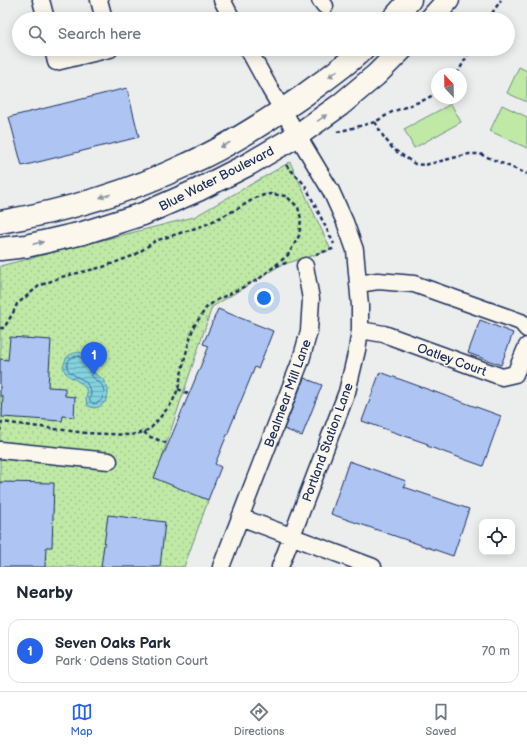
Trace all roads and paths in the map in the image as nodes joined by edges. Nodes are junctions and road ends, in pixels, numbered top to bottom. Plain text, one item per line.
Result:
1 (41, 0) edge
2 (99, 0) edge
3 (222, 0) edge
4 (410, 0) edge
5 (448, 0) edge
6 (501, 0) edge
7 (44, 12) edge
8 (102, 12) edge
9 (228, 12) edge
10 (399, 12) edge
11 (437, 12) edge
12 (493, 12) edge
13 (55, 56) edge
14 (81, 56) edge
15 (252, 56) edge
16 (354, 56) edge
17 (395, 56) edge
18 (467, 56) edge
19 (460, 68) edge
20 (431, 96) edge
21 (283, 110) junction
22 (375, 122) junction
23 (334, 133) dead end
24 (298, 135) junction
25 (283, 163) dead end
26 (527, 174) edge
27 (0, 222) edge
28 (0, 250) edge
29 (305, 260) junction
30 (274, 267) junction
31 (358, 284) junction
32 (0, 328) edge
33 (527, 329) edge
34 (360, 330) junction
35 (527, 346) edge
36 (178, 389) junction
37 (189, 394) dead end
38 (1, 422) edge
39 (0, 431) edge
40 (144, 432) junction
41 (166, 443) dead end
42 (0, 450) edge
43 (109, 461) dead end
44 (240, 517) junction
45 (292, 536) junction
46 (221, 567) edge
47 (280, 567) edge
48 (373, 567) edge

1 - 7 street
2 - 8 street
3 - 9 street
4 - 10 street
5 - 11 street
6 - 12 path
13 - 14 street
15 - 21 street, Portland Station Lane
16 -> 21 street, Blue Water Boulevard
24 -> 17 street, Blue Water Boulevard
18 - 19 path
20 - 22 path
21 - 24 street, Portland Station Lane
21 -> 27 street, Blue Water Boulevard
22 - 23 path
22 - 26 path
28 -> 24 street, Blue Water Boulevard
24 - 31 street, Portland Station Lane
25 - 29 path
29 - 30 path
29 - 44 street, Bealmear Mill Lane
30 - 32 path
30 - 36 path
31 - 33 street
31 - 34 street, Portland Station Lane
34 - 35 street, Oatley Court
34 - 45 street, Portland Station Lane
36 - 37 path
36 - 40 path
38 - 39 path
38 - 40 path
40 - 41 path
42 - 43 street
44 - 45 street
44 - 46 street, Bealmear Mill Lane
45 - 47 street, Portland Station Lane
45 - 48 street

